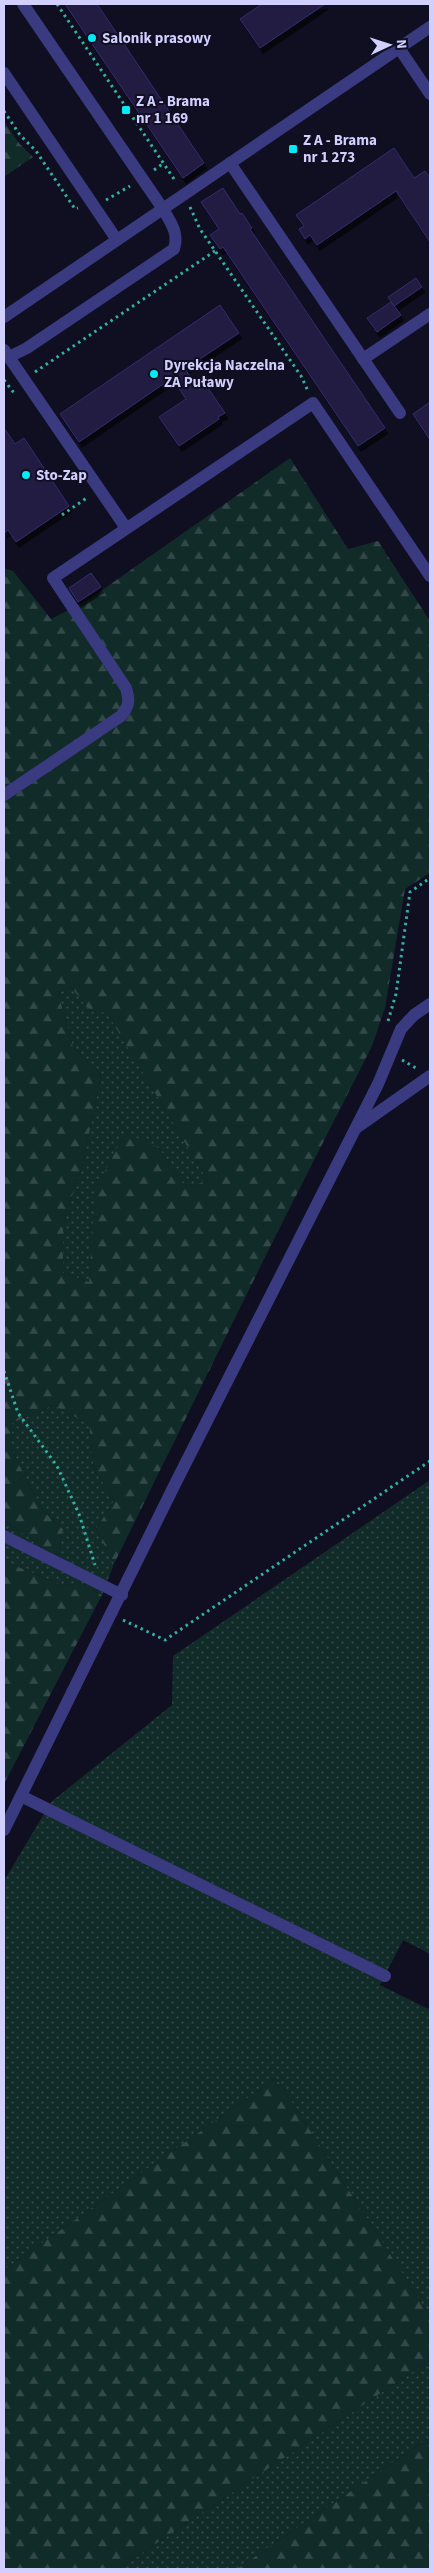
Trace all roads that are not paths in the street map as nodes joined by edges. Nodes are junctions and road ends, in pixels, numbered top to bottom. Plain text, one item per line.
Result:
1 (23, 4) edge
2 (430, 27) edge
3 (399, 48) junction
4 (4, 73) edge
5 (430, 94) edge
6 (230, 163) junction
7 (163, 209) junction
8 (118, 240) junction
9 (430, 314) edge
10 (4, 317) edge
11 (6, 354) edge
12 (364, 359) junction
13 (400, 413) dead end
14 (126, 528) junction
15 (430, 576) edge
16 (4, 795) edge
17 (430, 1004) edge
18 (427, 1078) edge
19 (354, 1129) junction
20 (4, 1536) edge
21 (124, 1590) junction
22 (21, 1796) junction
23 (4, 1830) edge
24 (385, 1976) dead end

1 - 7 street
2 - 3 street
3 - 5 street
3 - 6 street
4 - 8 street
6 - 7 street
6 - 12 street
7 - 8 street
7 - 11 street
8 - 10 street
9 - 12 street
11 - 14 street
12 - 13 street
14 - 15 street
14 - 16 street
17 - 19 street
18 - 19 street
19 - 21 street
20 - 21 street
21 - 22 street
22 - 23 street
22 - 24 street

